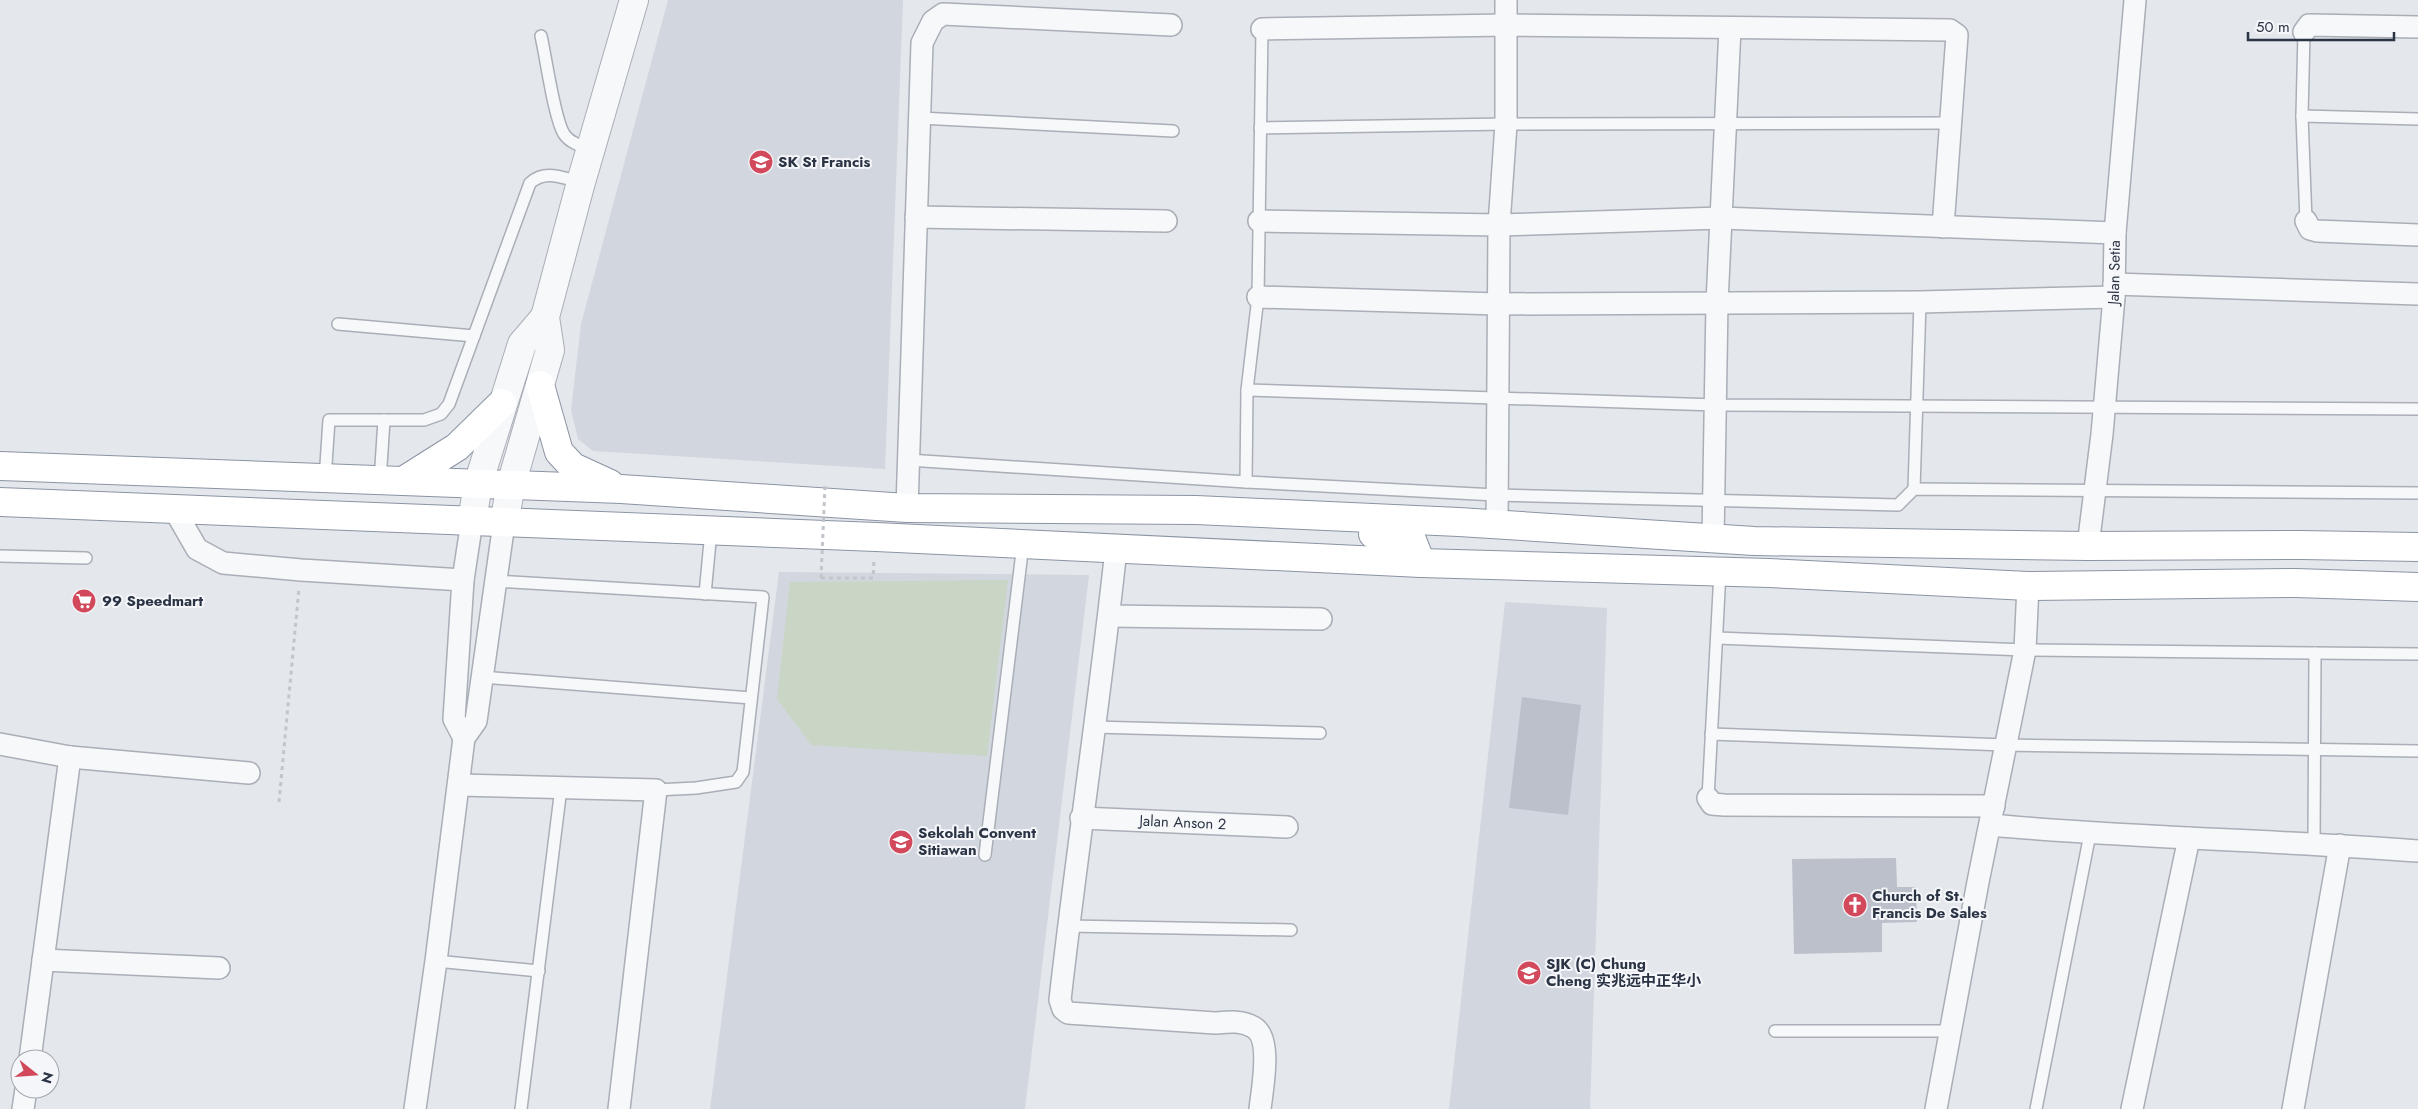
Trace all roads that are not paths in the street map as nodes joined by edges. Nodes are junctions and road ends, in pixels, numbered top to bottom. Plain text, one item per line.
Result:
1 (634, 0) edge
2 (1506, 0) edge
3 (2135, 0) edge
4 (1171, 25) dead end
5 (1506, 25) junction
6 (2418, 27) edge
7 (1730, 28) junction
8 (1262, 29) joint
9 (2304, 32) joint
10 (541, 36) dead end
11 (2302, 116) junction
12 (920, 118) junction
13 (2418, 119) edge
14 (1727, 122) junction
15 (1506, 124) junction
16 (1951, 124) junction
17 (1260, 128) junction
18 (1173, 132) dead end
19 (590, 149) junction
20 (581, 182) junction
21 (916, 217) junction
22 (1721, 218) junction
23 (1166, 221) dead end
24 (1259, 221) junction
25 (2306, 221) joint
26 (1499, 225) junction
27 (1943, 227) junction
28 (2115, 233) junction
29 (2418, 235) edge
30 (2114, 290) junction
31 (2418, 294) edge
32 (1258, 297) junction
33 (1920, 302) junction
34 (1717, 303) junction
35 (1498, 304) junction
36 (545, 317) junction
37 (338, 324) dead end
38 (474, 336) junction
39 (540, 385) junction
40 (1247, 390) junction
41 (1497, 397) junction
42 (502, 403) junction
43 (1716, 405) junction
44 (1915, 406) junction
45 (2104, 407) junction
46 (2418, 409) edge
47 (384, 420) junction
48 (908, 460) junction
49 (0, 466) edge
50 (325, 479) junction
51 (391, 481) junction
52 (1246, 482) junction
53 (478, 484) junction
54 (511, 485) junction
55 (621, 489) junction
56 (1914, 489) junction
57 (2095, 490) junction
58 (2418, 493) edge
59 (1496, 495) junction
60 (1713, 500) junction
61 (0, 502) edge
62 (906, 508) junction
63 (174, 509) junction
64 (945, 509) junction
65 (1196, 510) junction
66 (472, 522) junction
67 (504, 523) junction
68 (1497, 525) junction
69 (710, 531) junction
70 (1713, 540) junction
71 (1754, 541) junction
72 (1023, 544) junction
73 (2088, 546) junction
74 (2418, 547) edge
75 (1116, 549) junction
76 (0, 556) edge
77 (86, 558) dead end
78 (1421, 563) junction
79 (1720, 572) junction
80 (463, 580) junction
81 (495, 581) junction
82 (2296, 583) junction
83 (2028, 586) junction
84 (2418, 587) edge
85 (705, 594) junction
86 (1109, 616) junction
87 (1321, 619) dead end
88 (1717, 638) junction
89 (2025, 650) junction
90 (2315, 653) junction
91 (2418, 654) edge
92 (482, 677) junction
93 (751, 698) junction
94 (1093, 727) junction
95 (1320, 734) dead end
96 (1711, 734) junction
97 (464, 738) junction
98 (0, 744) edge
99 (2005, 745) junction
100 (2313, 751) junction
101 (2418, 751) edge
102 (70, 758) junction
103 (249, 773) dead end
104 (459, 785) junction
105 (561, 788) junction
106 (656, 790) junction
107 (1708, 798) joint
108 (1992, 816) junction
109 (1081, 818) junction
110 (1286, 827) dead end
111 (2090, 834) junction
112 (2189, 838) junction
113 (2314, 844) junction
114 (2340, 845) junction
115 (2418, 851) edge
116 (985, 855) dead end
117 (1068, 926) junction
118 (1291, 930) dead end
119 (43, 960) junction
120 (436, 961) junction
121 (219, 968) dead end
122 (539, 971) junction
123 (1775, 1031) dead end
124 (1950, 1031) junction
125 (31, 1049) edge
126 (415, 1109) edge
127 (521, 1109) edge
128 (619, 1109) edge
129 (1260, 1109) edge
130 (1936, 1109) edge
131 (2036, 1109) edge
132 (2132, 1109) edge
133 (2293, 1109) edge

1 - 19 street
2 - 5 street
3 - 28 street, Jalan Setia
4 - 12 street
5 - 7 street
5 - 8 street
5 - 15 street
6 - 9 street
7 - 14 street
7 - 16 street
8 - 17 lane
9 - 11 lane
10 - 19 lane
11 - 13 lane
11 - 25 lane
12 - 18 lane
12 - 21 street
14 - 15 lane
14 - 16 lane
14 - 22 street
15 - 17 lane
15 - 26 street
16 - 27 street
17 - 24 lane
19 - 20 street
20 - 36 street
20 - 38 lane
21 - 23 street
21 - 48 street
22 - 26 street
22 - 27 street
22 - 34 street
24 - 26 street
24 - 32 lane
25 - 29 street
26 - 35 street
27 - 28 street
28 - 30 street, Jalan Setia
30 - 31 street
30 - 33 street
30 - 45 street, Jalan Setia
32 - 35 street
32 - 40 lane
33 - 34 street
33 - 44 lane
34 - 35 street
34 - 43 street
35 - 41 street
36 - 39 street
36 - 42 street
37 - 38 lane
38 - 47 lane
39 - 54 street
39 - 55 highway
40 - 41 lane
40 - 52 lane
41 - 43 lane
41 - 59 street
42 - 51 highway
42 - 53 street
43 - 44 lane
43 - 60 street
44 - 45 lane
44 - 56 lane
45 - 46 lane
45 - 57 street, Jalan Setia
47 - 50 lane
47 - 51 lane
48 - 52 lane
48 - 62 street
49 - 50 highway
50 - 51 highway
51 - 53 highway
52 - 59 lane
53 - 54 highway
53 - 66 street
54 - 55 highway
54 - 67 street
55 - 62 highway
56 - 57 lane
56 - 60 lane
57 - 58 lane
57 - 73 street, Jalan Setia
59 - 60 lane
59 - 68 street
60 - 70 street
61 - 63 highway
62 - 64 highway
63 - 66 highway
63 - 80 street
64 - 65 highway
64 - 75 highway
65 - 68 highway
65 - 78 highway
66 - 67 highway
66 - 80 street
67 - 69 highway
67 - 81 street
68 - 70 highway
68 - 79 highway
69 - 72 highway
69 - 85 lane
70 - 71 highway
71 - 73 highway
71 - 83 highway
72 - 75 highway
72 - 116 lane
73 - 74 highway
73 - 82 highway
75 - 78 highway
75 - 86 street
76 - 77 lane
78 - 79 highway
79 - 83 highway
79 - 88 lane
80 - 97 street
81 - 85 lane
81 - 92 street
82 - 83 highway
82 - 84 highway
83 - 89 street
85 - 93 lane
86 - 87 street
86 - 94 street
88 - 89 lane
88 - 96 lane
89 - 90 lane
89 - 99 street
90 - 91 lane
90 - 100 lane
92 - 93 lane
92 - 97 street
93 - 106 lane
94 - 95 lane
94 - 109 street
96 - 99 lane
96 - 107 lane
97 - 104 street
98 - 102 street
99 - 100 lane
99 - 108 street
100 - 101 lane
100 - 113 lane
102 - 103 street
102 - 119 street
104 - 105 street
104 - 120 street
105 - 106 street
105 - 122 lane
106 - 128 street
107 - 108 street
108 - 111 street
108 - 124 street
109 - 110 street, Jalan Anson 2
109 - 117 street
111 - 112 street
111 - 131 lane
112 - 113 street
112 - 132 street
113 - 114 street
114 - 115 street
114 - 133 street
117 - 118 lane
117 - 129 street
119 - 121 street
119 - 125 street
120 - 122 lane
120 - 126 street
122 - 127 lane
123 - 124 lane
124 - 130 street

